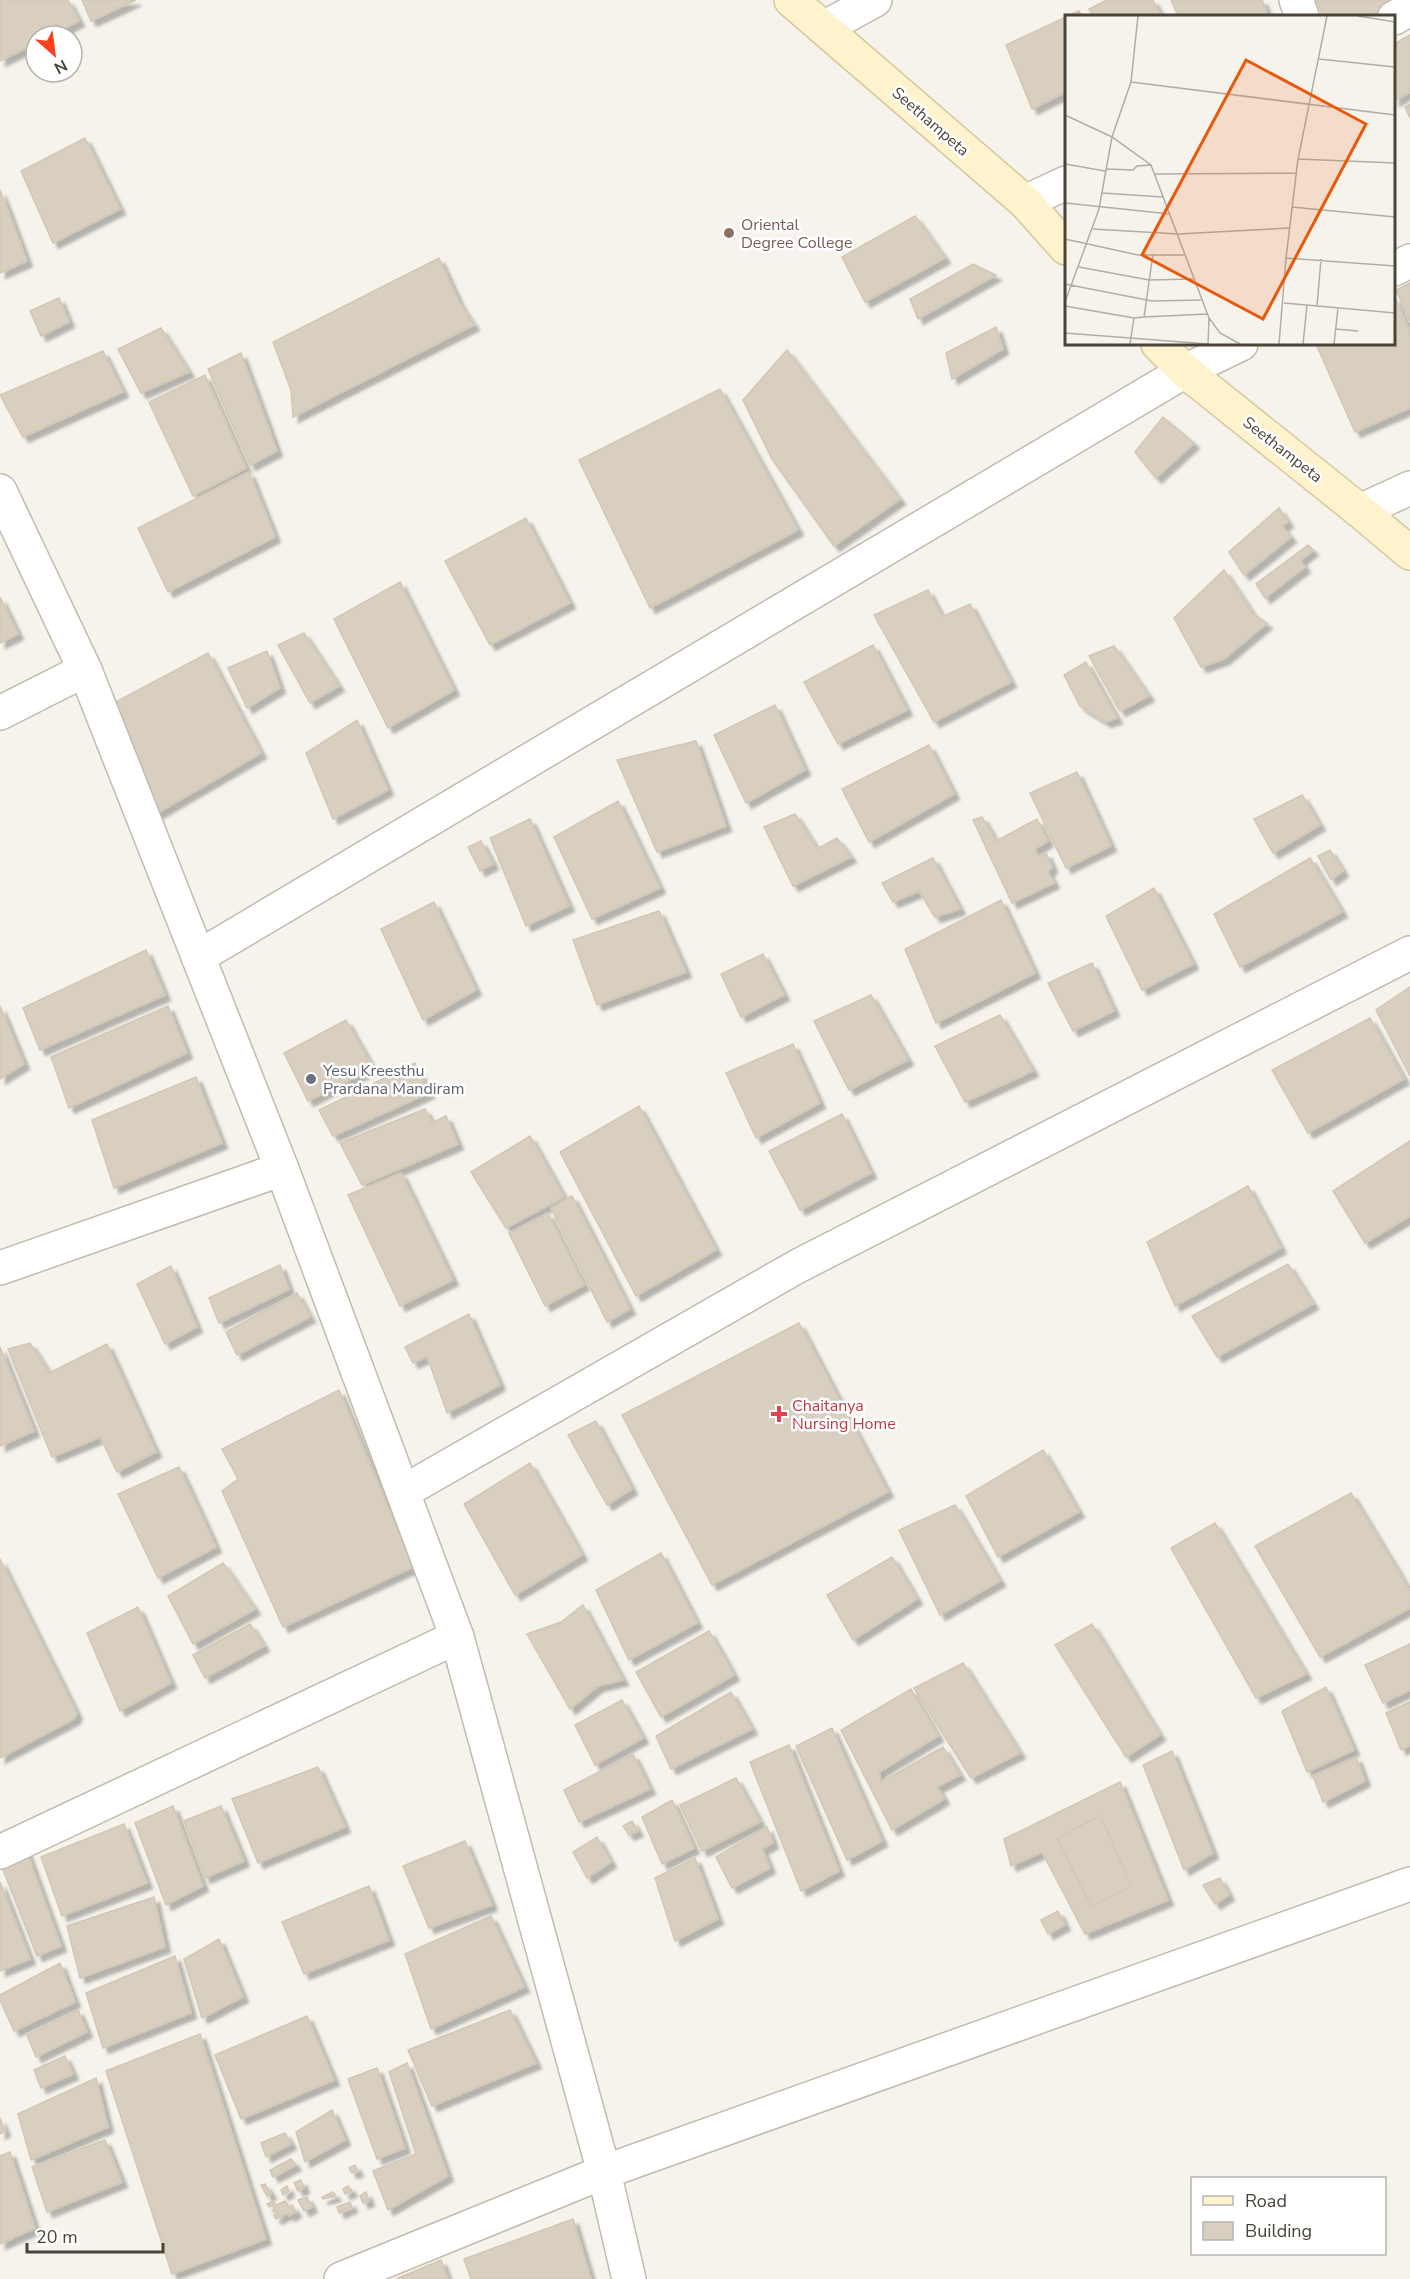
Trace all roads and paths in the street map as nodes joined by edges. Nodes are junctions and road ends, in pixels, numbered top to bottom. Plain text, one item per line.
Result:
1 (791, 0) edge
2 (874, 0) edge
3 (1296, 0) edge
4 (1410, 9) edge
5 (1302, 15) edge
6 (1395, 17) edge
7 (824, 28) junction
8 (1065, 183) edge
9 (1025, 202) junction
10 (1065, 247) edge
11 (1410, 261) edge
12 (1395, 268) edge
13 (1159, 345) edge
14 (1239, 345) edge
15 (1185, 371) junction
16 (1410, 488) edge
17 (0, 491) edge
18 (1360, 511) junction
19 (1410, 553) edge
20 (85, 670) junction
21 (0, 713) edge
22 (1410, 953) edge
23 (198, 957) junction
24 (282, 1169) junction
25 (0, 1268) edge
26 (403, 1492) junction
27 (457, 1637) junction
28 (0, 1852) edge
29 (1410, 1884) edge
30 (604, 2172) junction
31 (341, 2279) edge
32 (629, 2279) edge

1 - 7 street, Seethampeta
2 - 7 street
3 - 5 street
4 - 6 street
7 - 9 street, Seethampeta
8 - 9 street
9 - 10 street, Seethampeta
11 - 12 street
13 - 15 street, Seethampeta
14 - 15 street
15 - 18 street, Seethampeta
15 - 23 street
16 - 18 street
17 - 20 street
18 - 19 street, Seethampeta
20 - 21 street
20 - 23 street
22 - 26 street
23 - 24 street
24 - 25 street
24 - 26 street
26 - 27 street
27 - 28 street
27 - 30 street
29 - 30 street
30 - 31 street
30 - 32 street

